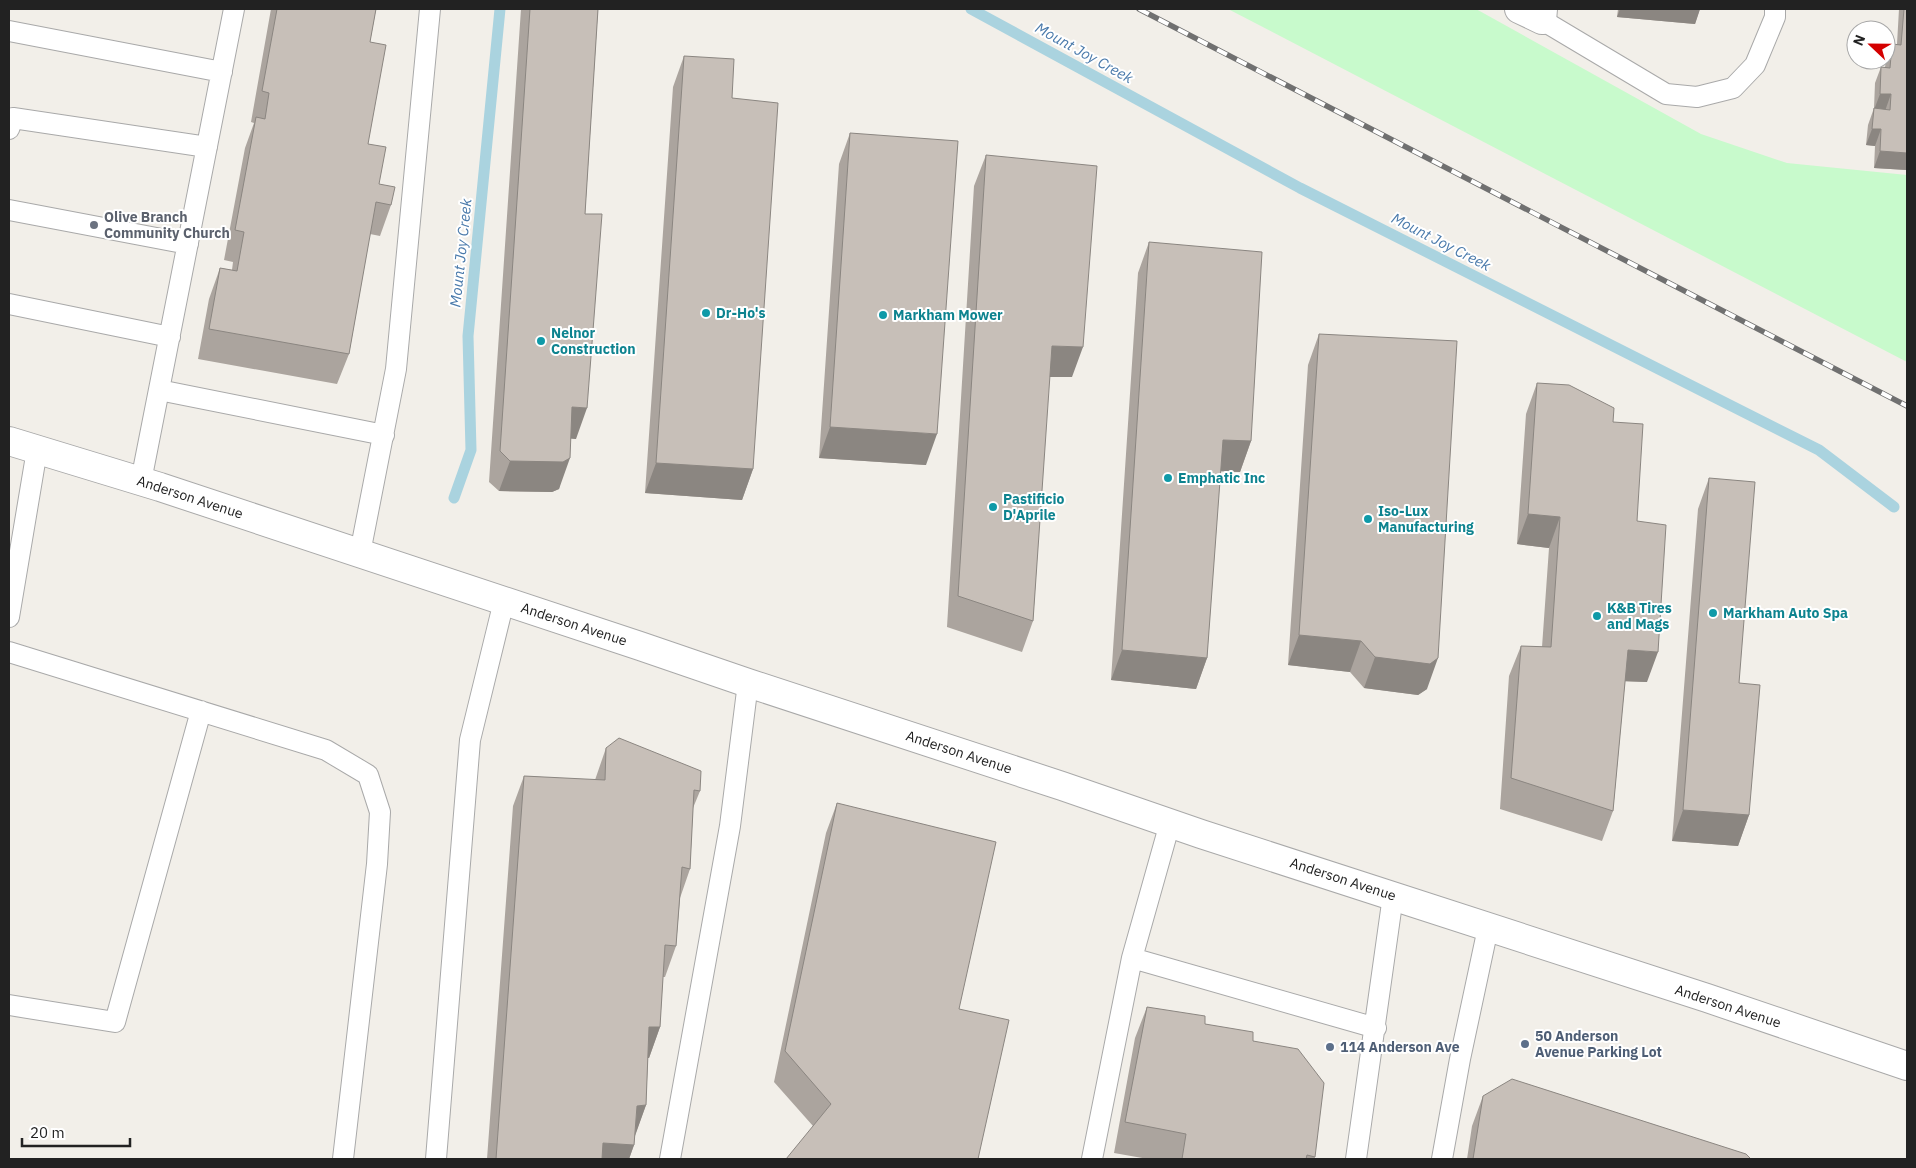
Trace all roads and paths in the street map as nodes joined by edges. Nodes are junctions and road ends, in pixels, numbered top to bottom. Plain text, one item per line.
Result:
1 (234, 9) edge
2 (430, 9) edge
3 (1775, 9) edge
4 (1535, 13) edge
5 (9, 31) edge
6 (222, 72) junction
7 (9, 129) edge
8 (207, 146) junction
9 (9, 210) edge
10 (188, 244) junction
11 (9, 304) edge
12 (170, 337) junction
13 (159, 390) junction
14 (384, 435) junction
15 (9, 441) edge
16 (37, 450) junction
17 (141, 481) junction
18 (360, 553) junction
19 (504, 601) junction
20 (9, 617) edge
21 (9, 652) edge
22 (748, 683) junction
23 (201, 711) junction
24 (1170, 823) junction
25 (1393, 896) junction
26 (1488, 928) junction
27 (1132, 958) junction
28 (9, 1005) edge
29 (1376, 1028) junction
30 (1907, 1066) edge
31 (344, 1159) edge
32 (436, 1159) edge
33 (670, 1159) edge
34 (1092, 1159) edge
35 (1356, 1159) edge
36 (1442, 1159) edge

1 - 6 lane
2 - 14 lane
3 - 4 lane
5 - 6 lane
6 - 8 lane
7 - 8 lane
8 - 10 lane
9 - 10 lane
10 - 12 lane
11 - 12 lane
12 - 13 lane
13 - 14 lane
13 - 17 lane
14 - 18 lane
15 - 16 street, Anderson Avenue
16 - 17 street, Anderson Avenue
16 - 20 lane
17 - 18 street, Anderson Avenue
18 - 19 street, Anderson Avenue
19 - 22 street, Anderson Avenue
19 - 32 lane
21 - 23 lane
22 - 24 street, Anderson Avenue
22 - 33 lane
23 - 28 lane
23 - 31 lane
24 - 25 street, Anderson Avenue
24 - 27 lane
25 - 26 street, Anderson Avenue
25 - 29 lane
26 - 30 street, Anderson Avenue
26 - 36 lane
27 - 29 lane
27 - 34 lane
29 - 35 lane

